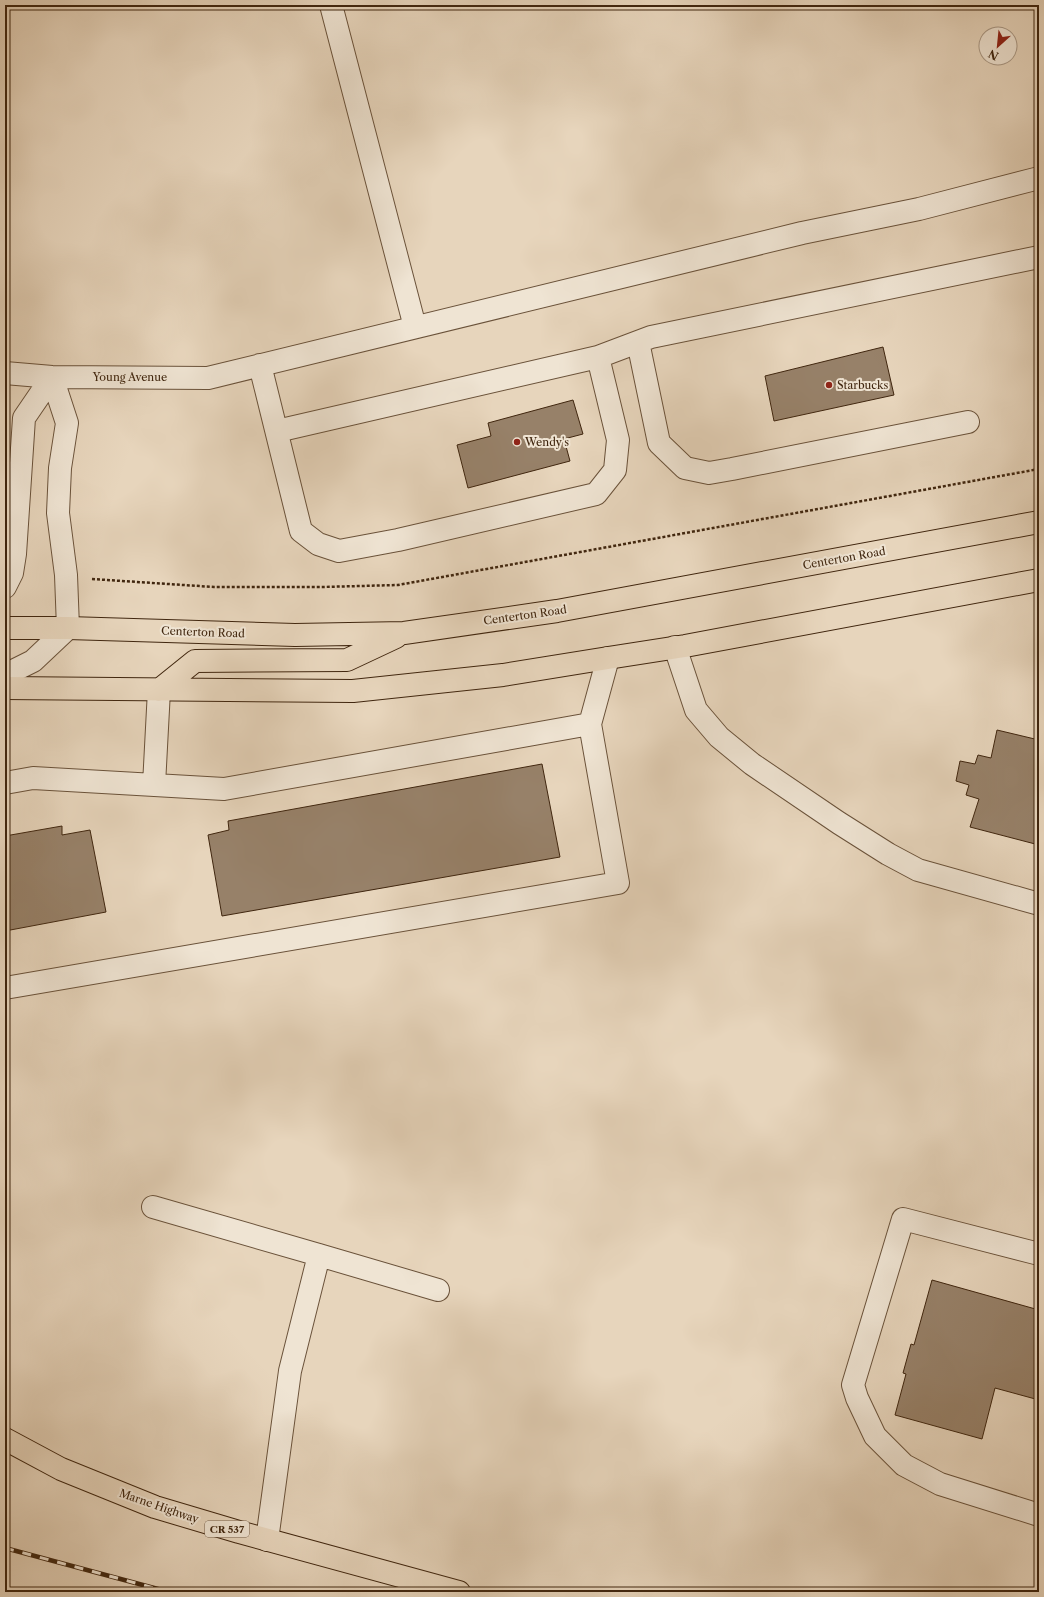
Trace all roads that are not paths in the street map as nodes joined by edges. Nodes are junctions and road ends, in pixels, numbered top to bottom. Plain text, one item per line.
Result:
1 (331, 5) edge
2 (1039, 178) edge
3 (1039, 257) edge
4 (415, 327) junction
5 (638, 342) junction
6 (598, 357) junction
7 (260, 365) junction
8 (5, 373) edge
9 (52, 377) junction
10 (968, 422) dead end
11 (276, 430) junction
12 (1039, 522) edge
13 (1039, 580) edge
14 (5, 587) edge
15 (5, 628) edge
16 (68, 628) junction
17 (404, 633) junction
18 (675, 647) junction
19 (608, 658) junction
20 (5, 675) edge
21 (5, 688) edge
22 (160, 690) junction
23 (590, 724) junction
24 (5, 784) edge
25 (154, 785) junction
26 (1039, 904) edge
27 (5, 988) edge
28 (153, 1207) dead end
29 (1039, 1254) edge
30 (319, 1255) junction
31 (438, 1290) dead end
32 (5, 1439) edge
33 (1039, 1515) edge
34 (267, 1540) junction
35 (459, 1592) edge

1 - 4 lane
2 - 4 lane, Young Avenue
3 - 5 lane
4 - 7 lane, Young Avenue
5 - 6 lane
5 - 10 lane
6 - 11 lane
6 - 11 lane
7 - 9 lane, Young Avenue
7 - 11 lane
8 - 9 lane, Young Avenue
9 - 14 lane
9 - 16 lane
12 - 17 main road, Centerton Road
13 - 18 main road
15 - 16 main road, Centerton Road
16 - 17 main road, Centerton Road
16 - 20 lane
17 - 22 main road
18 - 19 main road
18 - 26 lane
19 - 22 main road
19 - 23 lane
21 - 22 main road
22 - 25 lane
23 - 25 lane
23 - 27 lane
24 - 25 lane
28 - 30 lane
29 - 33 lane
30 - 31 lane
30 - 34 lane
32 - 34 main road, Marne Highway / CR 537
34 - 35 main road, Marne Highway / CR 537

